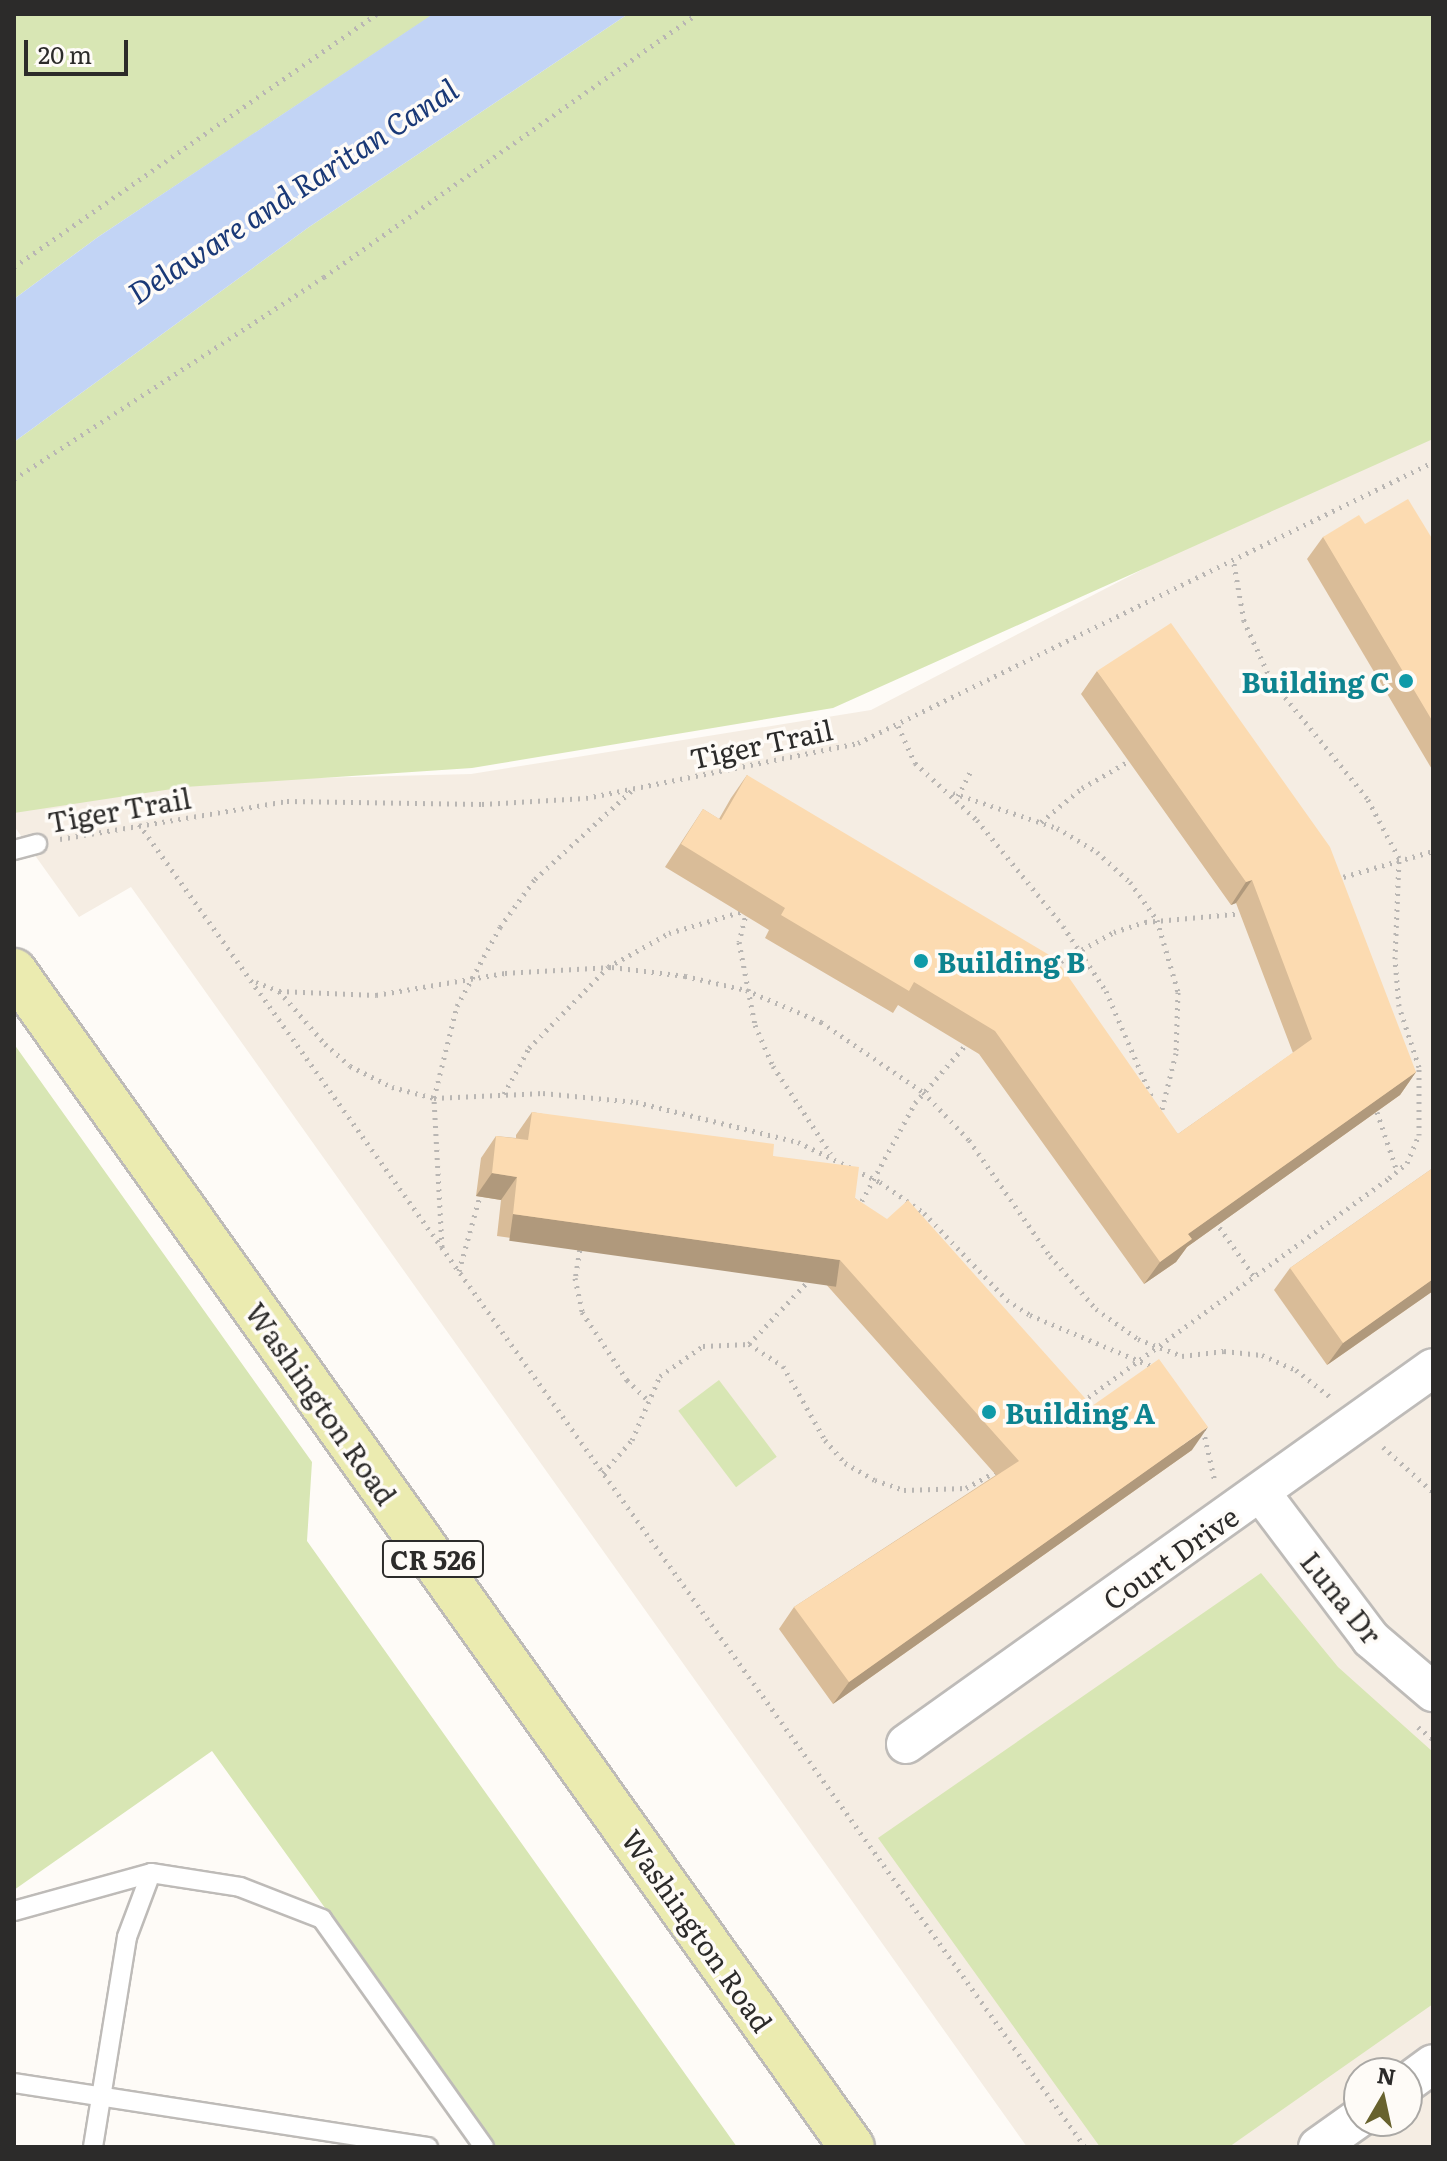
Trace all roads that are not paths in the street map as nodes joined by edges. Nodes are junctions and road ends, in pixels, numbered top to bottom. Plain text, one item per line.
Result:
1 (37, 844) road end
2 (14, 850) edge
3 (14, 971) edge
4 (1433, 1368) edge
5 (1261, 1493) junction
6 (1424, 1708) edge
7 (906, 1744) dead end
8 (151, 1873) junction
9 (14, 1911) edge
10 (14, 2083) edge
11 (101, 2096) junction
12 (1343, 2129) edge
13 (93, 2147) edge
14 (428, 2147) edge
15 (484, 2147) edge
16 (852, 2147) edge
17 (1318, 2147) edge

1 - 2 lane
3 - 16 main road, Washington Road / CR 526
4 - 5 street, Court Drive
5 - 6 street, Luna Dr
5 - 7 street, Court Drive
8 - 9 lane
8 - 11 lane
8 - 15 lane
10 - 11 lane
11 - 13 lane
11 - 14 lane
12 - 17 street

